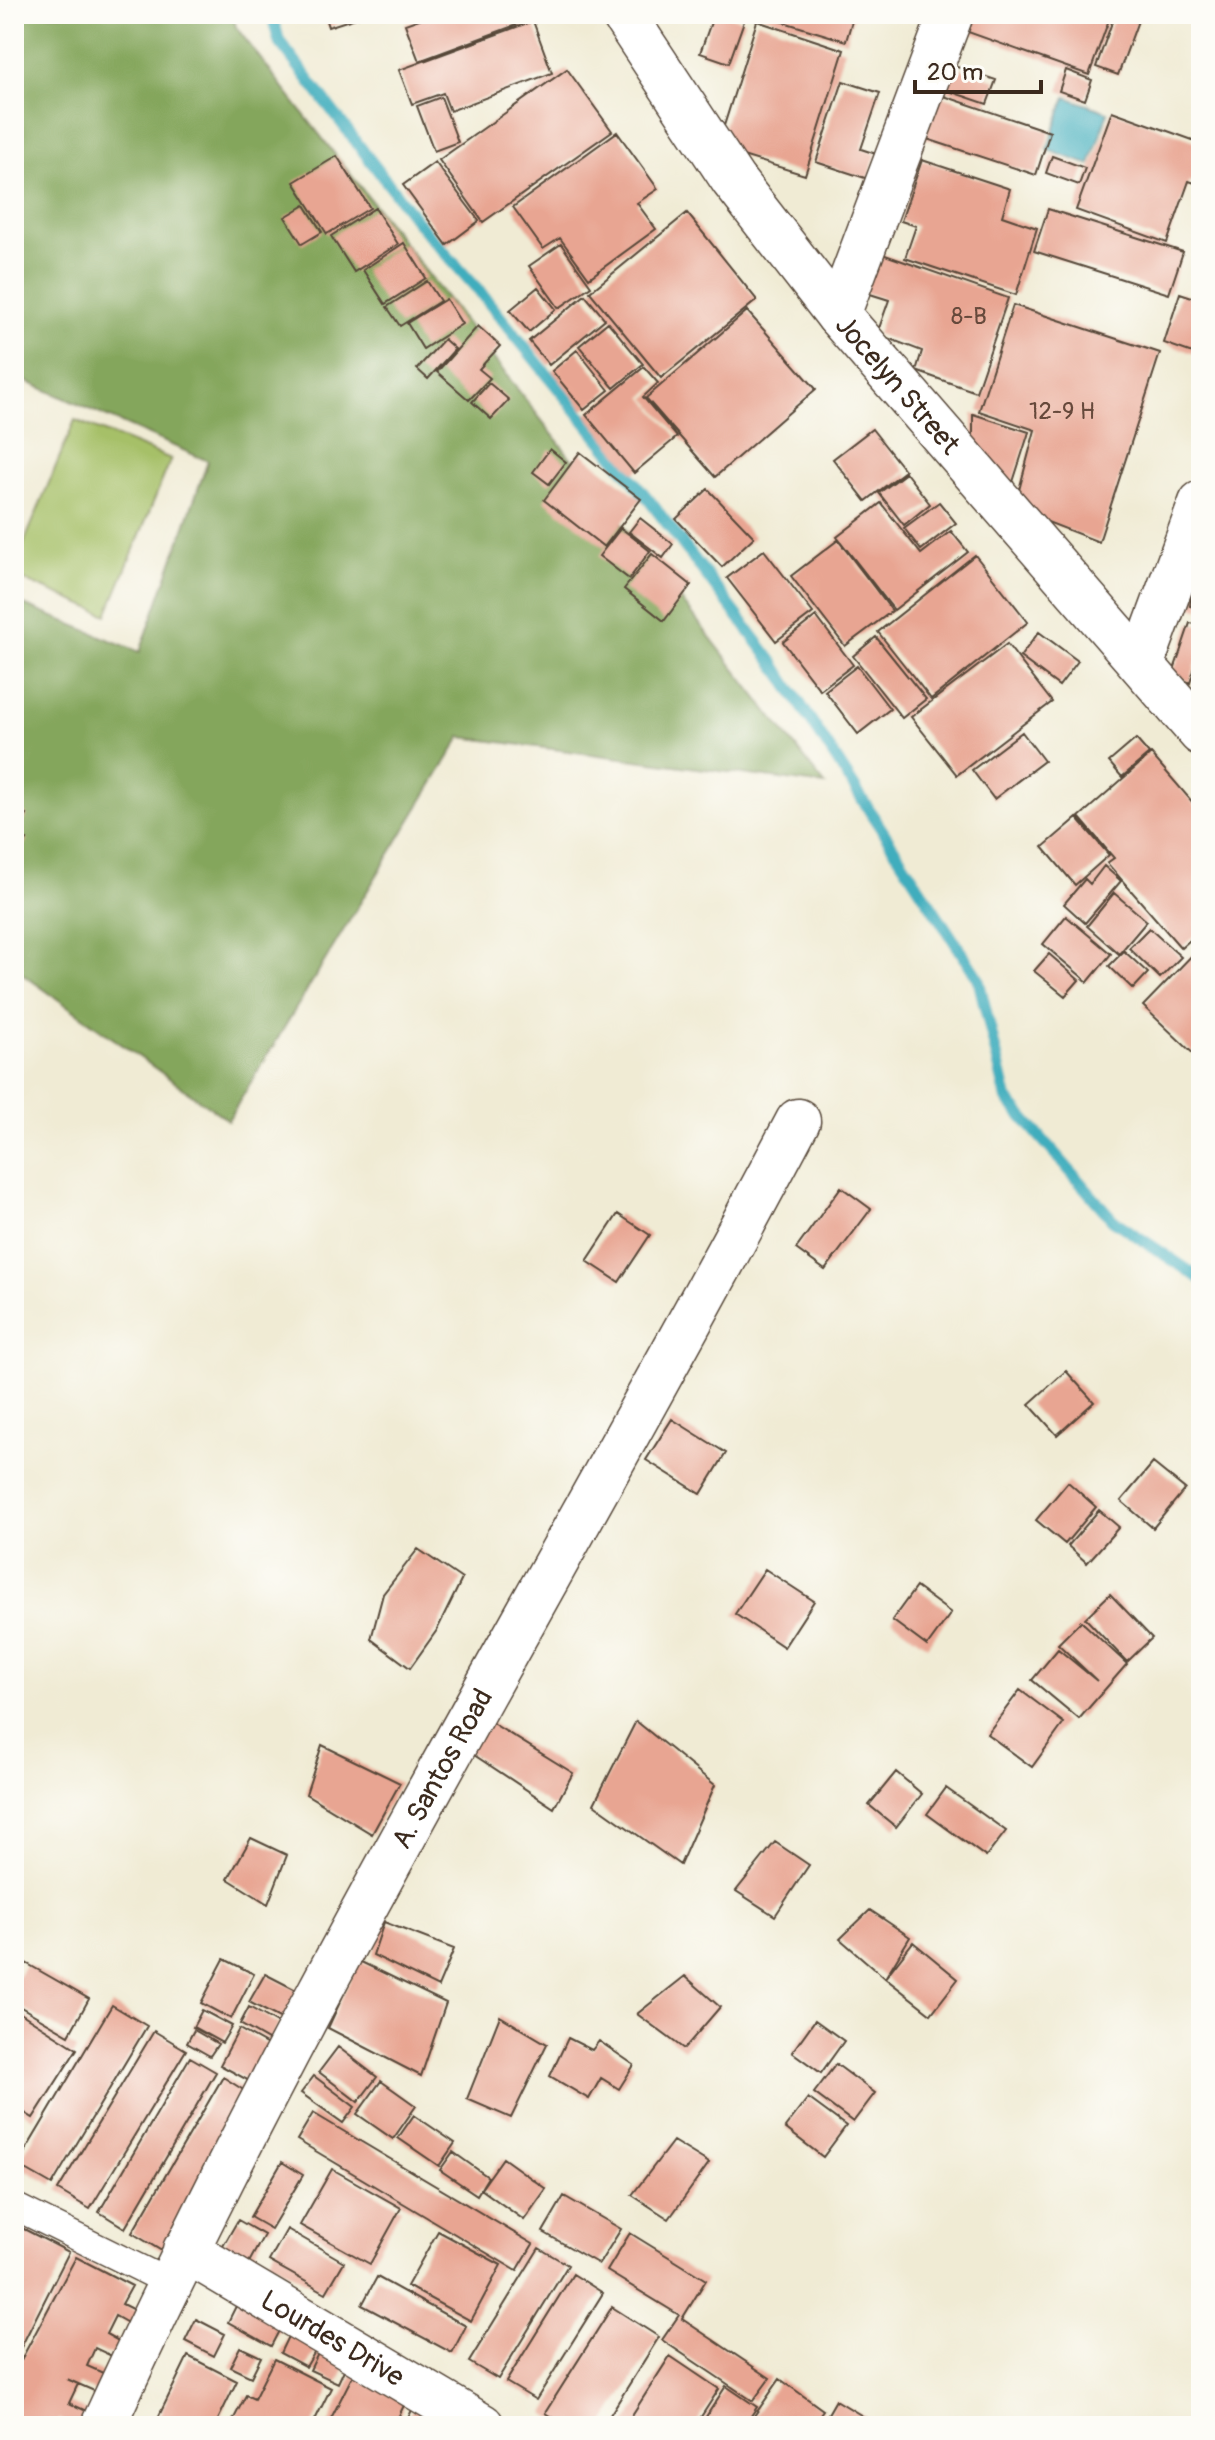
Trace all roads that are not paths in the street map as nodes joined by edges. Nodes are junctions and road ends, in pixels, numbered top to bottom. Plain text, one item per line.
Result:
1 (623, 14) edge
2 (951, 14) edge
3 (838, 315) junction
4 (1201, 503) edge
5 (1142, 663) junction
6 (1201, 733) edge
7 (798, 1121) dead end
8 (14, 2206) edge
9 (177, 2266) junction
10 (103, 2426) edge
11 (482, 2426) edge

1 - 3 street, Jocelyn Street
2 - 3 street
3 - 5 street, Jocelyn Street
4 - 5 street
5 - 6 street, Jocelyn Street
7 - 9 street, A. Santos Road
8 - 9 lane
9 - 10 street, A. Santos Road
9 - 11 street, Lourdes Drive

